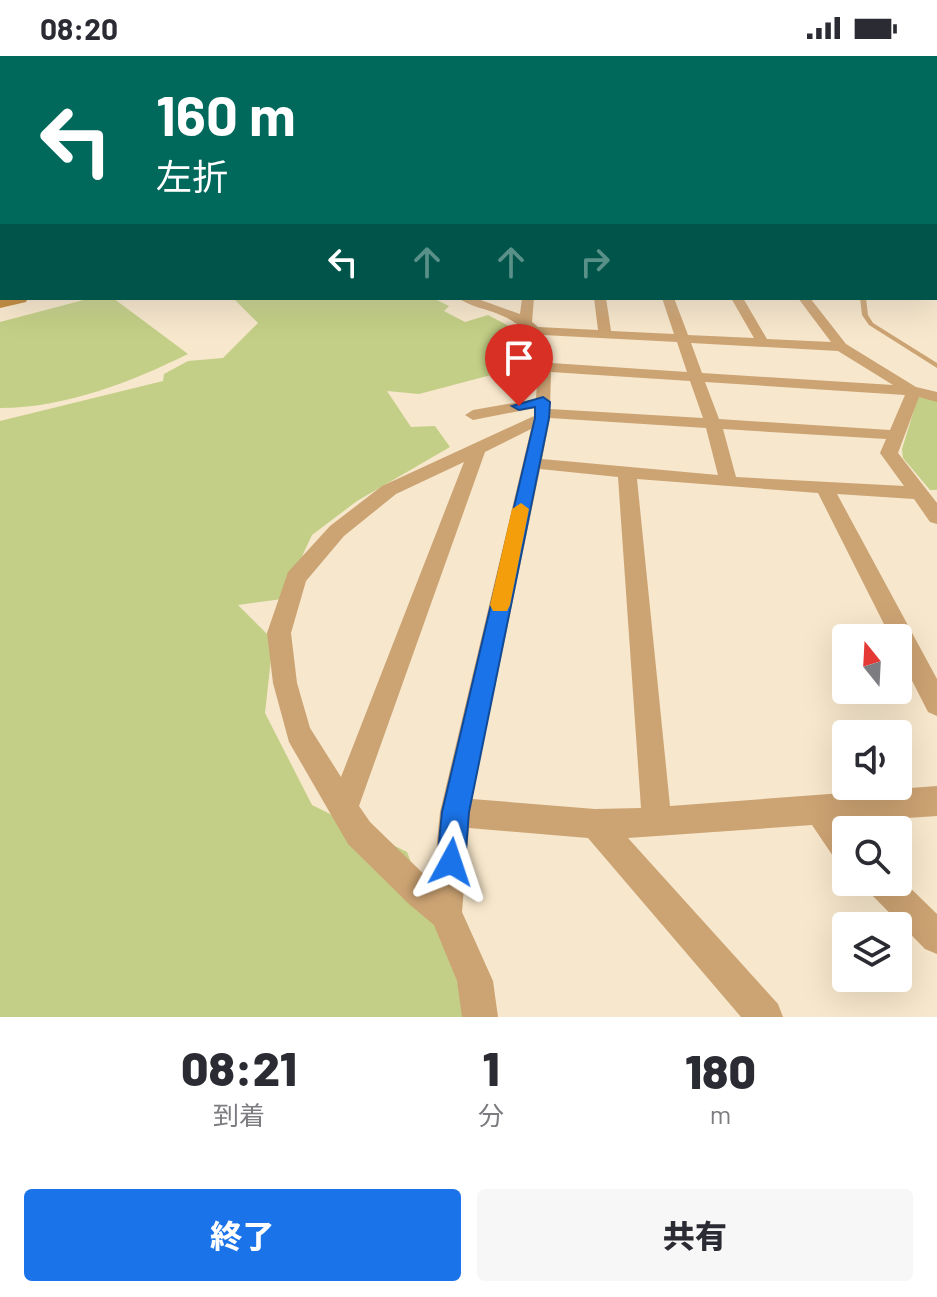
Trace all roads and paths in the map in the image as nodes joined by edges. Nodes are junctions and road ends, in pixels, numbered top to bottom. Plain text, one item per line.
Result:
1 (468, 300) edge
2 (528, 300) edge
3 (600, 300) edge
4 (669, 300) edge
5 (738, 300) edge
6 (806, 300) edge
7 (863, 300) edge
8 (529, 327) junction
9 (605, 334) junction
10 (683, 339) junction
11 (763, 343) junction
12 (841, 347) junction
13 (937, 366) edge
14 (544, 367) junction
15 (696, 377) junction
16 (914, 391) junction
17 (937, 397) edge
18 (543, 411) junction
19 (473, 415) dead end
20 (713, 424) junction
21 (898, 435) junction
22 (477, 449) junction
23 (530, 463) junction
24 (627, 473) junction
25 (729, 482) junction
26 (824, 487) junction
27 (918, 493) junction
28 (937, 517) edge
29 (937, 704) edge
30 (937, 801) edge
31 (344, 808) junction
32 (819, 810) junction
33 (455, 812) junction
34 (657, 822) junction
35 (595, 824) junction
36 (832, 832) edge
37 (895, 896) edge
38 (446, 913) junction
39 (937, 937) edge
40 (480, 1017) edge
41 (765, 1017) edge

1 - 8 street
2 - 8 street
3 - 9 street
4 - 10 street
5 - 11 street
6 - 12 street
7 - 13 lane
8 - 9 street
8 - 14 street
9 - 10 street
10 - 11 street
10 - 15 street
11 - 12 street
12 - 16 street
14 - 15 street
14 - 18 street
15 - 16 street
15 - 20 street
16 - 17 street
16 - 21 street
18 - 19 street
18 - 20 street
18 - 22 street
18 - 23 street
20 - 21 street
20 - 25 street
21 - 27 street
22 - 31 street
22 - 31 street
23 - 24 street
23 - 33 street
24 - 25 street
24 - 34 street
25 - 26 street
26 - 27 street
26 - 29 street
27 - 28 street
30 - 32 street
31 - 38 street
32 - 34 street
32 - 36 street
33 - 35 street
33 - 38 street
34 - 35 street
35 - 41 street
37 - 39 street
38 - 40 street

